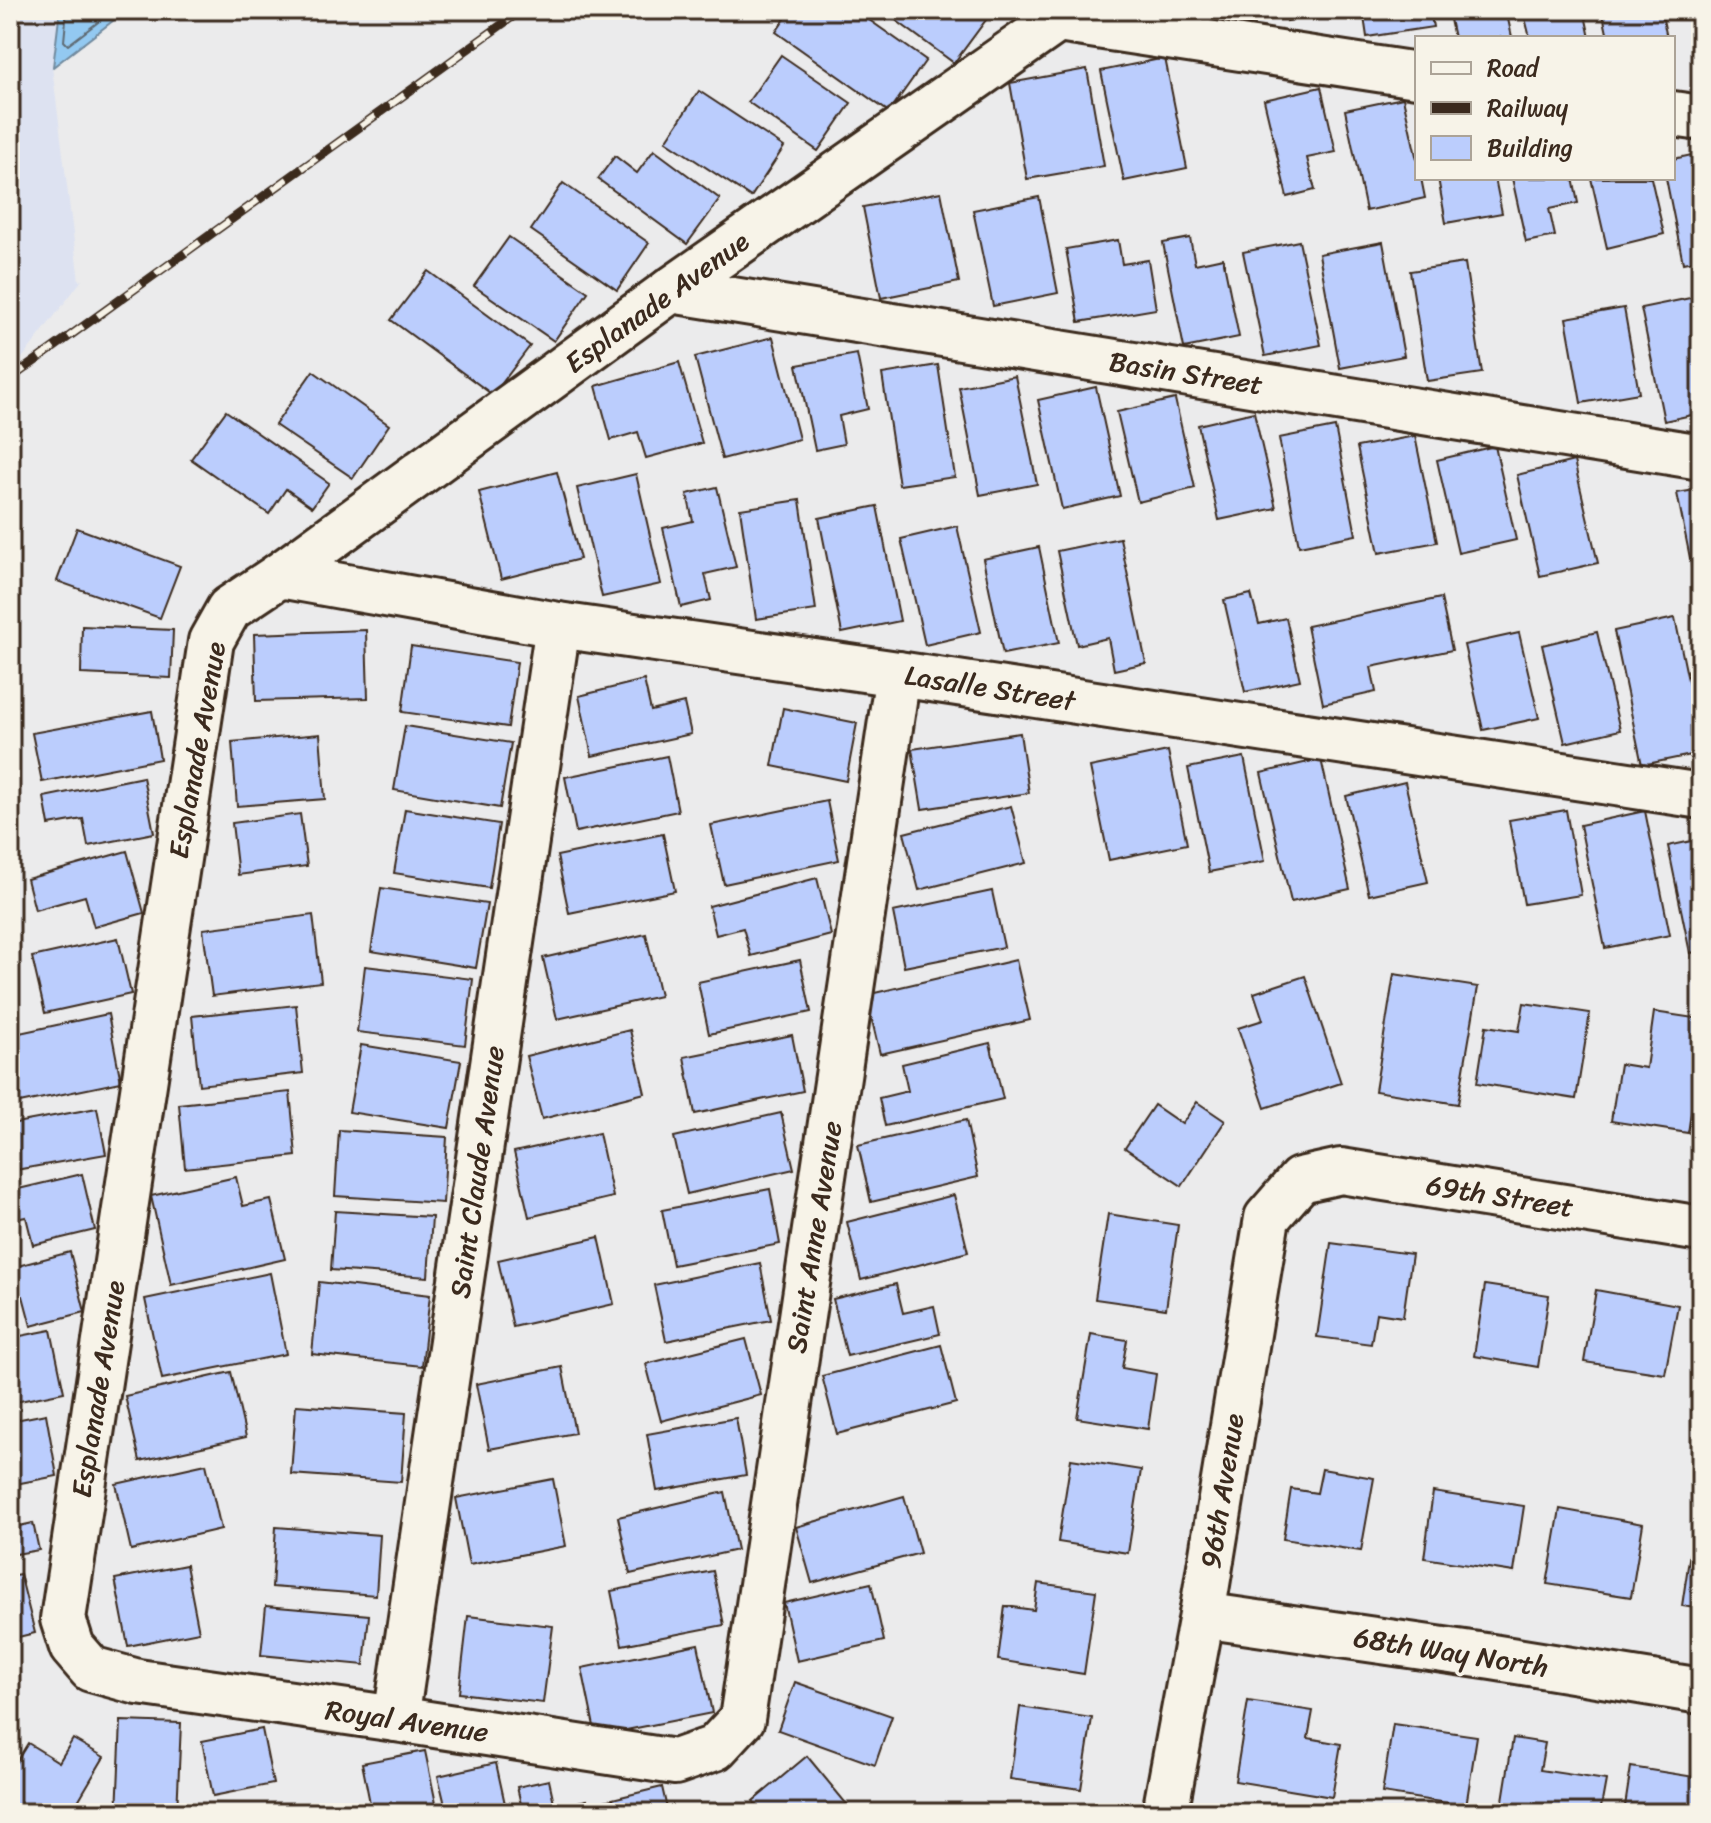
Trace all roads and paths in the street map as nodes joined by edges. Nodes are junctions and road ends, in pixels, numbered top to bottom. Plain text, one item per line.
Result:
1 (1065, 15) edge
2 (1415, 75) edge
3 (1675, 114) edge
4 (1701, 118) edge
5 (671, 290) junction
6 (1701, 457) edge
7 (280, 575) junction
8 (558, 625) junction
9 (898, 674) junction
10 (1701, 796) edge
11 (1300, 1180) joint
12 (1701, 1229) edge
13 (1202, 1615) junction
14 (138, 1682) joint
15 (1701, 1691) edge
16 (396, 1719) junction
17 (675, 1762) joint
18 (1165, 1813) edge

1 - 2 street
1 - 5 street, Esplanade Avenue
3 - 4 street
5 - 6 street, Basin Street
5 - 7 street, Esplanade Avenue
7 - 8 street, Lasalle Street
7 - 14 street, Esplanade Avenue
8 - 9 street, Lasalle Street
8 - 16 street, Saint Claude Avenue
9 - 10 street, Lasalle Street
9 - 17 street, Saint Anne Avenue
11 - 12 street, 69th Street
11 - 13 street, 96th Avenue
13 - 15 street, 68th Way North
13 - 18 street, 96th Avenue
14 - 16 street, Royal Avenue
16 - 17 street, Royal Avenue

